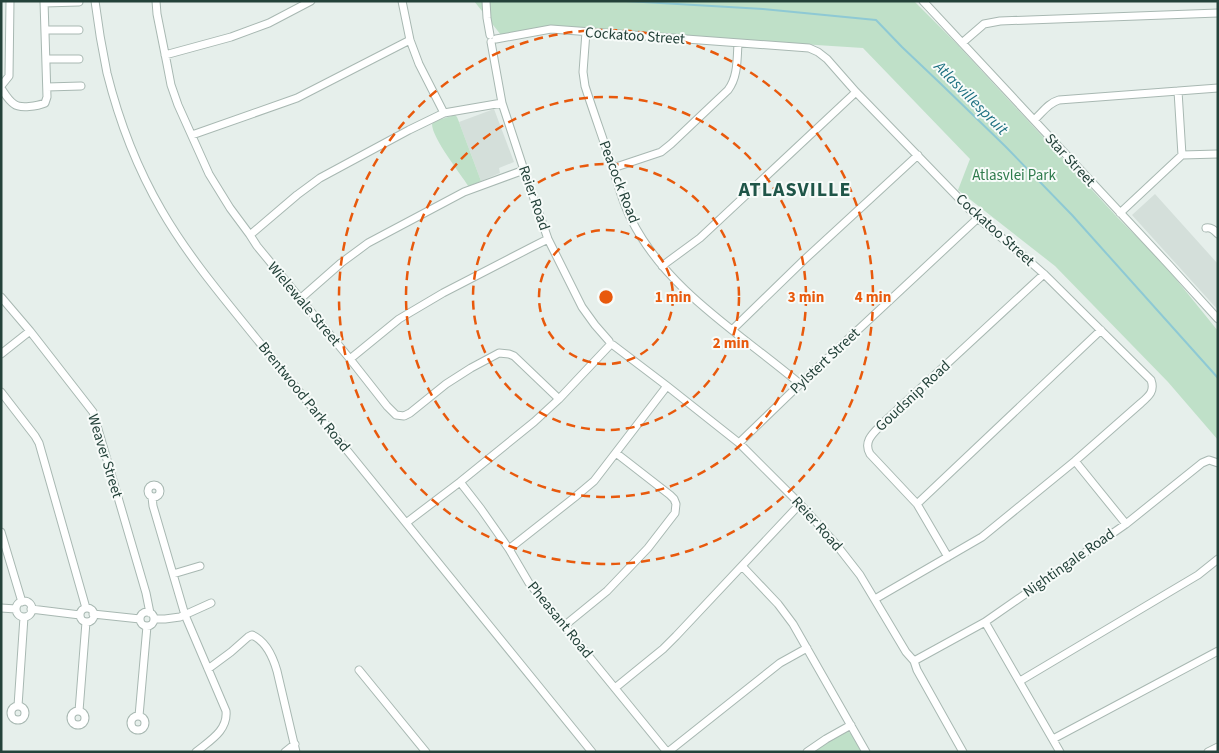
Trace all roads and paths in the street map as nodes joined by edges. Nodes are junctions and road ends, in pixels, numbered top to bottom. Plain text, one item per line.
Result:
1 (10, 1) edge
2 (95, 1) edge
3 (156, 1) edge
4 (311, 1) edge
5 (402, 1) edge
6 (486, 1) edge
7 (923, 1) edge
8 (44, 2) edge
9 (79, 2) edge
10 (1218, 13) edge
11 (45, 30) junction
12 (79, 30) dead end
13 (586, 32) junction
14 (493, 39) junction
15 (410, 40) junction
16 (738, 43) junction
17 (962, 43) junction
18 (165, 55) junction
19 (46, 59) junction
20 (79, 59) dead end
21 (82, 86) dead end
22 (1, 87) edge
23 (47, 87) junction
24 (1218, 88) edge
25 (1178, 91) junction
26 (856, 92) junction
27 (502, 103) junction
28 (444, 113) junction
29 (1034, 120) junction
30 (192, 135) junction
31 (1218, 154) edge
32 (918, 155) junction
33 (1182, 156) junction
34 (613, 168) junction
35 (524, 170) junction
36 (1120, 213) junction
37 (978, 218) junction
38 (1206, 228) dead end
39 (1218, 234) edge
40 (250, 235) junction
41 (548, 239) junction
42 (662, 266) junction
43 (1044, 274) junction
44 (1, 296) edge
45 (300, 299) junction
46 (1218, 319) edge
47 (732, 330) junction
48 (1101, 330) junction
49 (30, 331) junction
50 (610, 344) junction
51 (1, 354) edge
52 (350, 359) junction
53 (800, 384) junction
54 (667, 386) junction
55 (1, 392) edge
56 (559, 399) junction
57 (739, 443) junction
58 (616, 453) junction
59 (1075, 461) junction
60 (1218, 463) edge
61 (460, 482) junction
62 (152, 497) dead end
63 (800, 504) junction
64 (917, 504) junction
65 (406, 523) junction
66 (1126, 524) junction
67 (1, 532) edge
68 (509, 549) junction
69 (948, 557) junction
70 (1218, 559) edge
71 (200, 566) dead end
72 (742, 566) junction
73 (173, 574) junction
74 (875, 599) junction
75 (22, 602) junction
76 (211, 603) dead end
77 (1, 608) edge
78 (86, 608) junction
79 (16, 609) junction
80 (31, 609) junction
81 (93, 614) junction
82 (80, 615) junction
83 (185, 615) junction
84 (152, 616) junction
85 (24, 617) junction
86 (140, 619) junction
87 (86, 622) junction
88 (985, 622) junction
89 (147, 626) junction
90 (564, 626) junction
91 (807, 648) junction
92 (1218, 651) edge
93 (914, 661) junction
94 (208, 669) junction
95 (359, 670) dead end
96 (1020, 681) junction
97 (615, 688) junction
98 (18, 706) dead end
99 (78, 711) dead end
100 (139, 716) dead end
101 (851, 725) junction
102 (1053, 740) junction
103 (1218, 747) edge
104 (295, 748) edge
105 (196, 752) edge
106 (285, 752) edge
107 (426, 752) edge
108 (592, 752) edge
109 (668, 752) edge
110 (807, 752) edge
111 (866, 752) edge
112 (963, 752) edge
113 (1060, 752) edge
114 (1208, 752) edge

1 - 22 street
2 - 65 street, Brentwood Park Road
3 - 18 street, Wielewale Street
4 - 18 street
5 - 15 street
6 - 14 street, Reier Road
7 - 17 street, Star Street
8 - 9 street
8 - 11 street
10 - 17 street
11 - 12 street
11 - 19 street
13 - 14 street, Cockatoo Street
13 - 16 street, Cockatoo Street
13 - 34 street, Peacock Road
14 - 27 street, Reier Road
15 - 28 street
15 - 30 street
16 - 26 street, Cockatoo Street
16 - 34 street
17 - 29 street, Star Street
18 - 30 street, Wielewale Street
19 - 20 street
19 - 23 street
21 - 23 street
22 - 23 street
24 - 25 street
25 - 29 street
25 - 33 street
26 - 32 street, Cockatoo Street
26 - 42 street
27 - 28 street
27 - 35 street, Reier Road
28 - 40 street
29 - 36 street, Star Street
30 - 40 street, Wielewale Street
31 - 33 street
32 - 37 street, Cockatoo Street
32 - 47 street
33 - 36 street
34 - 42 street, Peacock Road
35 - 41 street, Reier Road
35 - 45 street
36 - 46 street, Star Street
37 - 43 street, Cockatoo Street
37 - 53 street, Pylstert Street
38 - 39 street
40 - 45 street, Wielewale Street
41 - 50 street, Reier Road
41 - 52 street
42 - 47 street, Peacock Road
43 - 48 street, Cockatoo Street
43 - 64 street, Goudsnip Road
44 - 49 street, Weaver Street
45 - 52 street, Wielewale Street
47 - 53 street, Peacock Road
48 - 59 street, Cockatoo Street
48 - 64 street
49 - 51 street
49 - 84 street, Weaver Street
50 - 54 street, Reier Road
50 - 56 street
52 - 56 street, Wielewale Street
53 - 57 street, Pylstert Street
54 - 57 street, Reier Road
54 - 58 street
55 - 78 street
56 - 61 street
57 - 63 street, Reier Road
58 - 68 street
58 - 90 street
59 - 66 street
59 - 69 street, Cockatoo Street
60 - 66 street, Nightingale Road
61 - 65 street
61 - 68 street, Pheasant Road
62 - 73 street
63 - 72 street
63 - 74 street, Reier Road
64 - 69 street, Goudsnip Road
65 - 108 street, Brentwood Park Road
66 - 88 street, Nightingale Road
67 - 75 street
68 - 90 street, Pheasant Road
69 - 74 street, Cockatoo Street
70 - 96 street
71 - 73 street
72 - 91 street
72 - 97 street
73 - 83 street
74 - 93 street, Reier Road
75 - 79 street
75 - 80 street
76 - 83 street
77 - 79 street
78 - 81 street
78 - 82 street
79 - 85 street
80 - 82 street
80 - 85 street
81 - 86 street
81 - 87 street
82 - 87 street
83 - 84 street
83 - 94 street
84 - 86 street
84 - 89 street
85 - 98 street
86 - 89 street
87 - 99 street
88 - 93 street, Nightingale Road
88 - 96 street
89 - 100 street
90 - 97 street, Pheasant Road
91 - 101 street
91 - 109 street
92 - 102 street
93 - 112 street, Reier Road
94 - 104 street
94 - 105 street
95 - 107 street
96 - 102 street
97 - 109 street, Pheasant Road
101 - 110 street
101 - 111 street
102 - 113 street
103 - 114 street
104 - 106 street

